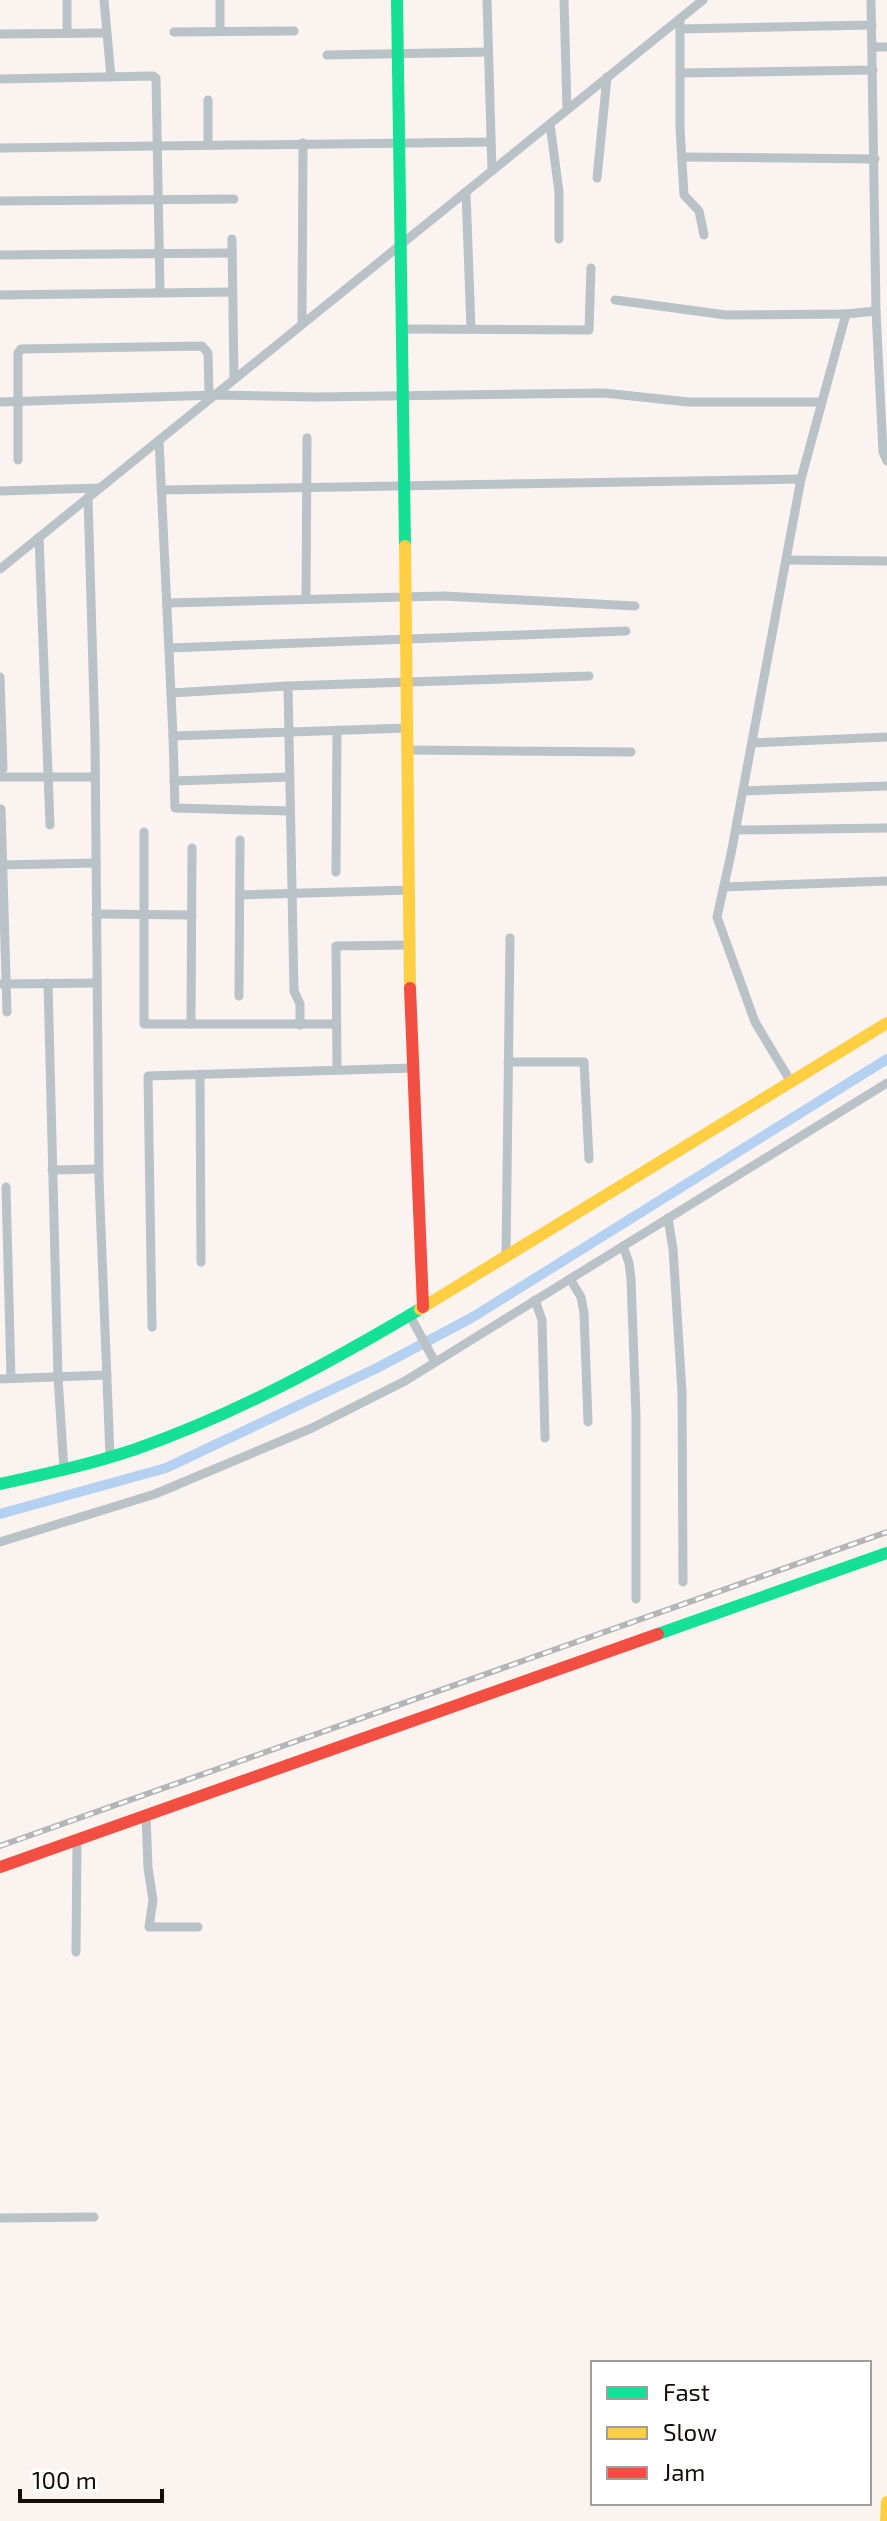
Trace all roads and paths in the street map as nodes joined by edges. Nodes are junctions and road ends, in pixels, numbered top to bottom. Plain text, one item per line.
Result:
1 (67, 0) edge
2 (104, 0) edge
3 (220, 0) edge
4 (397, 0) edge
5 (487, 0) edge
6 (564, 0) edge
7 (703, 0) edge
8 (871, 0) edge
9 (680, 24) junction
10 (872, 25) junction
11 (220, 30) junction
12 (294, 31) dead end
13 (174, 32) dead end
14 (67, 33) junction
15 (105, 33) junction
16 (0, 34) edge
17 (873, 47) junction
18 (887, 47) edge
19 (488, 52) junction
20 (397, 54) junction
21 (327, 55) dead end
22 (873, 70) junction
23 (680, 73) junction
24 (111, 77) junction
25 (607, 77) junction
26 (0, 79) edge
27 (208, 100) dead end
28 (567, 110) junction
29 (550, 124) junction
30 (398, 142) junction
31 (490, 142) junction
32 (303, 143) junction
33 (208, 145) junction
34 (158, 146) junction
35 (0, 148) edge
36 (682, 157) junction
37 (875, 159) junction
38 (492, 171) junction
39 (597, 178) dead end
40 (466, 192) junction
41 (234, 199) dead end
42 (159, 200) junction
43 (0, 201) edge
44 (704, 235) dead end
45 (232, 239) dead end
46 (559, 239) dead end
47 (399, 246) junction
48 (232, 253) junction
49 (160, 254) junction
50 (0, 255) edge
51 (591, 268) dead end
52 (160, 292) junction
53 (232, 292) junction
54 (0, 295) edge
55 (615, 300) dead end
56 (876, 311) junction
57 (846, 314) junction
58 (302, 324) junction
59 (401, 329) junction
60 (471, 329) junction
61 (234, 379) junction
62 (212, 395) junction
63 (402, 396) junction
64 (0, 402) edge
65 (18, 402) junction
66 (822, 402) junction
67 (307, 438) dead end
68 (159, 440) junction
69 (18, 460) dead end
70 (887, 461) edge
71 (801, 479) junction
72 (403, 487) junction
73 (100, 488) junction
74 (307, 488) junction
75 (162, 490) junction
76 (0, 491) edge
77 (88, 497) junction
78 (39, 537) junction
79 (786, 560) junction
80 (887, 561) edge
81 (0, 569) edge
82 (405, 597) junction
83 (306, 599) junction
84 (167, 603) junction
85 (635, 606) dead end
86 (626, 631) dead end
87 (406, 639) junction
88 (169, 648) junction
89 (589, 676) dead end
90 (0, 677) edge
91 (406, 682) junction
92 (288, 686) junction
93 (171, 693) junction
94 (407, 728) junction
95 (337, 730) junction
96 (288, 732) junction
97 (173, 736) junction
98 (887, 737) edge
99 (752, 743) junction
100 (407, 750) junction
101 (631, 752) dead end
102 (1, 773) edge
103 (48, 777) junction
104 (95, 777) junction
105 (288, 777) junction
106 (174, 781) junction
107 (887, 786) edge
108 (743, 791) junction
109 (1, 809) edge
110 (289, 811) junction
111 (50, 825) dead end
112 (887, 828) edge
113 (736, 830) junction
114 (144, 832) dead end
115 (240, 840) dead end
116 (192, 848) dead end
117 (96, 863) junction
118 (1, 865) edge
119 (336, 872) dead end
120 (887, 881) edge
121 (724, 887) junction
122 (410, 890) junction
123 (291, 894) junction
124 (240, 895) junction
125 (96, 914) junction
126 (145, 914) junction
127 (192, 915) junction
128 (510, 938) dead end
129 (408, 945) junction
130 (48, 983) junction
131 (97, 983) junction
132 (3, 984) edge
133 (239, 996) dead end
134 (7, 1012) dead end
135 (887, 1023) edge
136 (191, 1024) junction
137 (336, 1024) junction
138 (300, 1025) junction
139 (508, 1062) junction
140 (413, 1068) junction
141 (337, 1070) junction
142 (200, 1074) junction
143 (791, 1082) junction
144 (887, 1083) edge
145 (589, 1159) dead end
146 (99, 1169) junction
147 (52, 1170) junction
148 (6, 1187) dead end
149 (668, 1218) junction
150 (623, 1246) junction
151 (506, 1257) junction
152 (201, 1262) dead end
153 (570, 1279) junction
154 (535, 1300) junction
155 (423, 1307) junction
156 (413, 1321) junction
157 (152, 1327) dead end
158 (434, 1360) junction
159 (107, 1375) junction
160 (58, 1377) junction
161 (5, 1379) edge
162 (588, 1422) dead end
163 (545, 1438) dead end
164 (110, 1456) junction
165 (64, 1470) junction
166 (0, 1484) edge
167 (0, 1542) edge
168 (887, 1553) edge
169 (683, 1582) dead end
170 (636, 1599) dead end
171 (146, 1816) junction
172 (77, 1840) junction
173 (0, 1867) edge
174 (198, 1927) dead end
175 (76, 1952) dead end
176 (94, 2217) dead end
177 (0, 2218) edge
178 (887, 2502) edge
179 (886, 2521) edge

1 - 14 street
2 - 15 street
3 - 11 street
4 - 20 street
5 - 19 street
6 - 28 street
7 - 9 street
8 - 10 street
9 - 10 street
9 - 23 street
9 - 25 street
10 - 17 street
11 - 12 street
11 - 13 street
14 - 15 street
14 - 16 street
15 - 24 street
17 - 18 street
17 - 22 street
19 - 20 street
19 - 31 street
20 - 21 street
20 - 30 street
22 - 23 street
22 - 37 street
23 - 36 street
24 - 26 street
24 - 34 street
25 - 28 street
25 - 39 street
27 - 33 street
28 - 29 street
29 - 38 street
29 - 46 street
30 - 31 street
30 - 32 street
30 - 47 street
31 - 38 street
32 - 33 street
32 - 58 street
33 - 34 street
34 - 35 street
34 - 42 street
36 - 37 street
36 - 44 street
37 - 56 street
38 - 40 street
40 - 47 street
40 - 60 street
41 - 42 street
42 - 43 street
42 - 49 street
45 - 48 street
47 - 58 street
47 - 59 street
48 - 49 street
48 - 53 street
49 - 50 street
49 - 52 street
51 - 60 street
52 - 53 street
52 - 54 street
53 - 61 street
55 - 57 street
56 - 57 street
56 - 70 street
57 - 66 street
58 - 61 street
59 - 60 street
59 - 63 street
61 - 62 street
62 - 63 street
62 - 65 street
62 - 65 street
62 - 68 street
63 - 66 street
63 - 72 street
64 - 65 street
65 - 69 street
66 - 71 street
67 - 74 street
68 - 73 street
68 - 75 street
71 - 72 street
71 - 79 street
72 - 74 street
72 - 82 street
73 - 76 street
73 - 77 street
74 - 75 street
74 - 83 street
75 - 84 street
77 - 78 street
77 - 104 street
78 - 81 street
78 - 103 street
79 - 80 street
79 - 99 street
82 - 83 street
82 - 85 street
82 - 87 street
83 - 84 street
84 - 88 street
86 - 87 street
87 - 88 street
87 - 91 street
88 - 93 street
89 - 91 street
90 - 102 street
91 - 92 street
91 - 94 street
92 - 93 street
92 - 96 street
93 - 97 street
94 - 95 street
94 - 100 street
95 - 96 street
95 - 119 street
96 - 97 street
96 - 105 street
97 - 106 street
98 - 99 street
99 - 108 street
100 - 101 street
100 - 122 street
102 - 103 street
103 - 104 street
103 - 111 street
104 - 117 street
105 - 106 street
105 - 110 street
106 - 110 street
107 - 108 street
108 - 113 street
109 - 118 street
110 - 123 street
112 - 113 street
113 - 121 street
114 - 126 street
115 - 124 street
116 - 127 street
117 - 118 street
117 - 125 street
118 - 132 street
120 - 121 street
121 - 143 street
122 - 123 street
122 - 129 street
123 - 124 street
123 - 138 street
124 - 133 street
125 - 126 street
125 - 131 street
126 - 127 street
126 - 136 street
127 - 136 street
128 - 139 street
129 - 137 street
129 - 140 street
130 - 131 street
130 - 132 street
130 - 147 street
131 - 146 street
132 - 134 street
135 - 143 street
136 - 138 street
137 - 138 street
137 - 141 street
139 - 145 street
139 - 151 street
140 - 141 street
140 - 155 street
141 - 142 street
142 - 152 street
142 - 157 street
143 - 151 street
144 - 149 street
146 - 147 street
146 - 159 street
147 - 160 street
148 - 161 street
149 - 150 street
149 - 169 street
150 - 153 street
150 - 170 street
151 - 155 street
153 - 154 street
153 - 162 street
154 - 158 street
154 - 163 street
155 - 156 street
156 - 158 street
156 - 164 street
158 - 167 street
159 - 160 street
159 - 164 street
160 - 161 street
160 - 165 street
164 - 165 street
165 - 166 street
168 - 171 street
171 - 172 street
171 - 174 street
172 - 173 street
172 - 175 street
176 - 177 street
178 - 179 street

